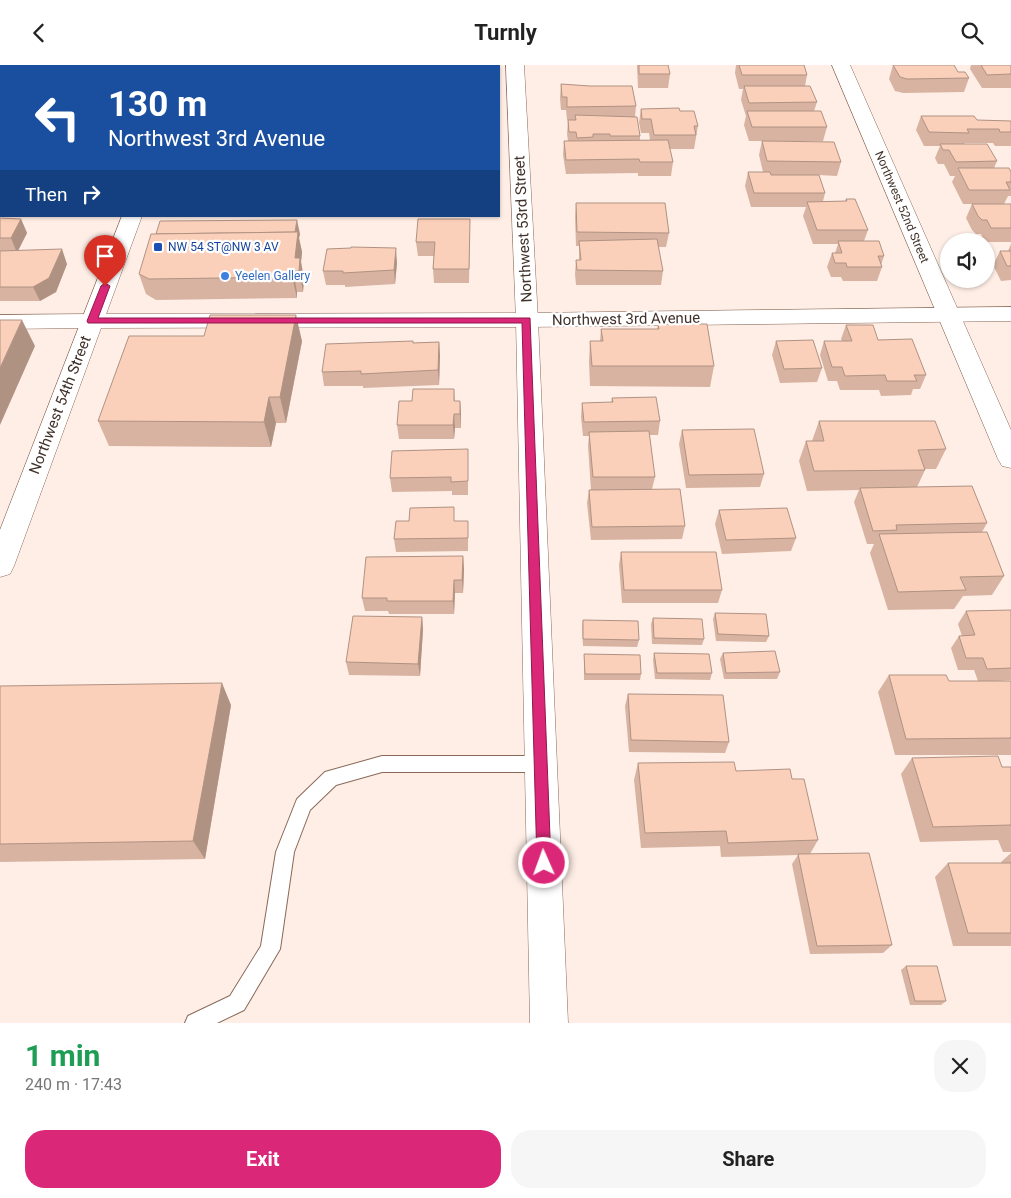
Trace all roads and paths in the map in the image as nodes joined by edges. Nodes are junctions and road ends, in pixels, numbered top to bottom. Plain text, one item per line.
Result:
1 (515, 65) edge
2 (841, 65) edge
3 (132, 217) edge
4 (1011, 314) edge
5 (948, 316) junction
6 (527, 320) junction
7 (92, 321) junction
8 (0, 322) edge
9 (1011, 459) edge
10 (0, 565) edge
11 (541, 764) junction
12 (195, 1023) edge
13 (549, 1023) edge

1 - 6 street, Northwest 53rd Street
2 - 5 street, Northwest 52nd Street
3 - 7 street, Northwest 54th Street
4 - 5 street, Northwest 3rd Avenue
5 - 6 street, Northwest 3rd Avenue
5 - 9 street, Northwest 52nd Street
6 - 7 street, Northwest 3rd Avenue
6 - 11 street, Northwest 53rd Street
7 - 8 street, Northwest 3rd Avenue
7 - 10 street, Northwest 54th Street
11 - 12 lane
11 - 13 street, Northwest 53rd Street

